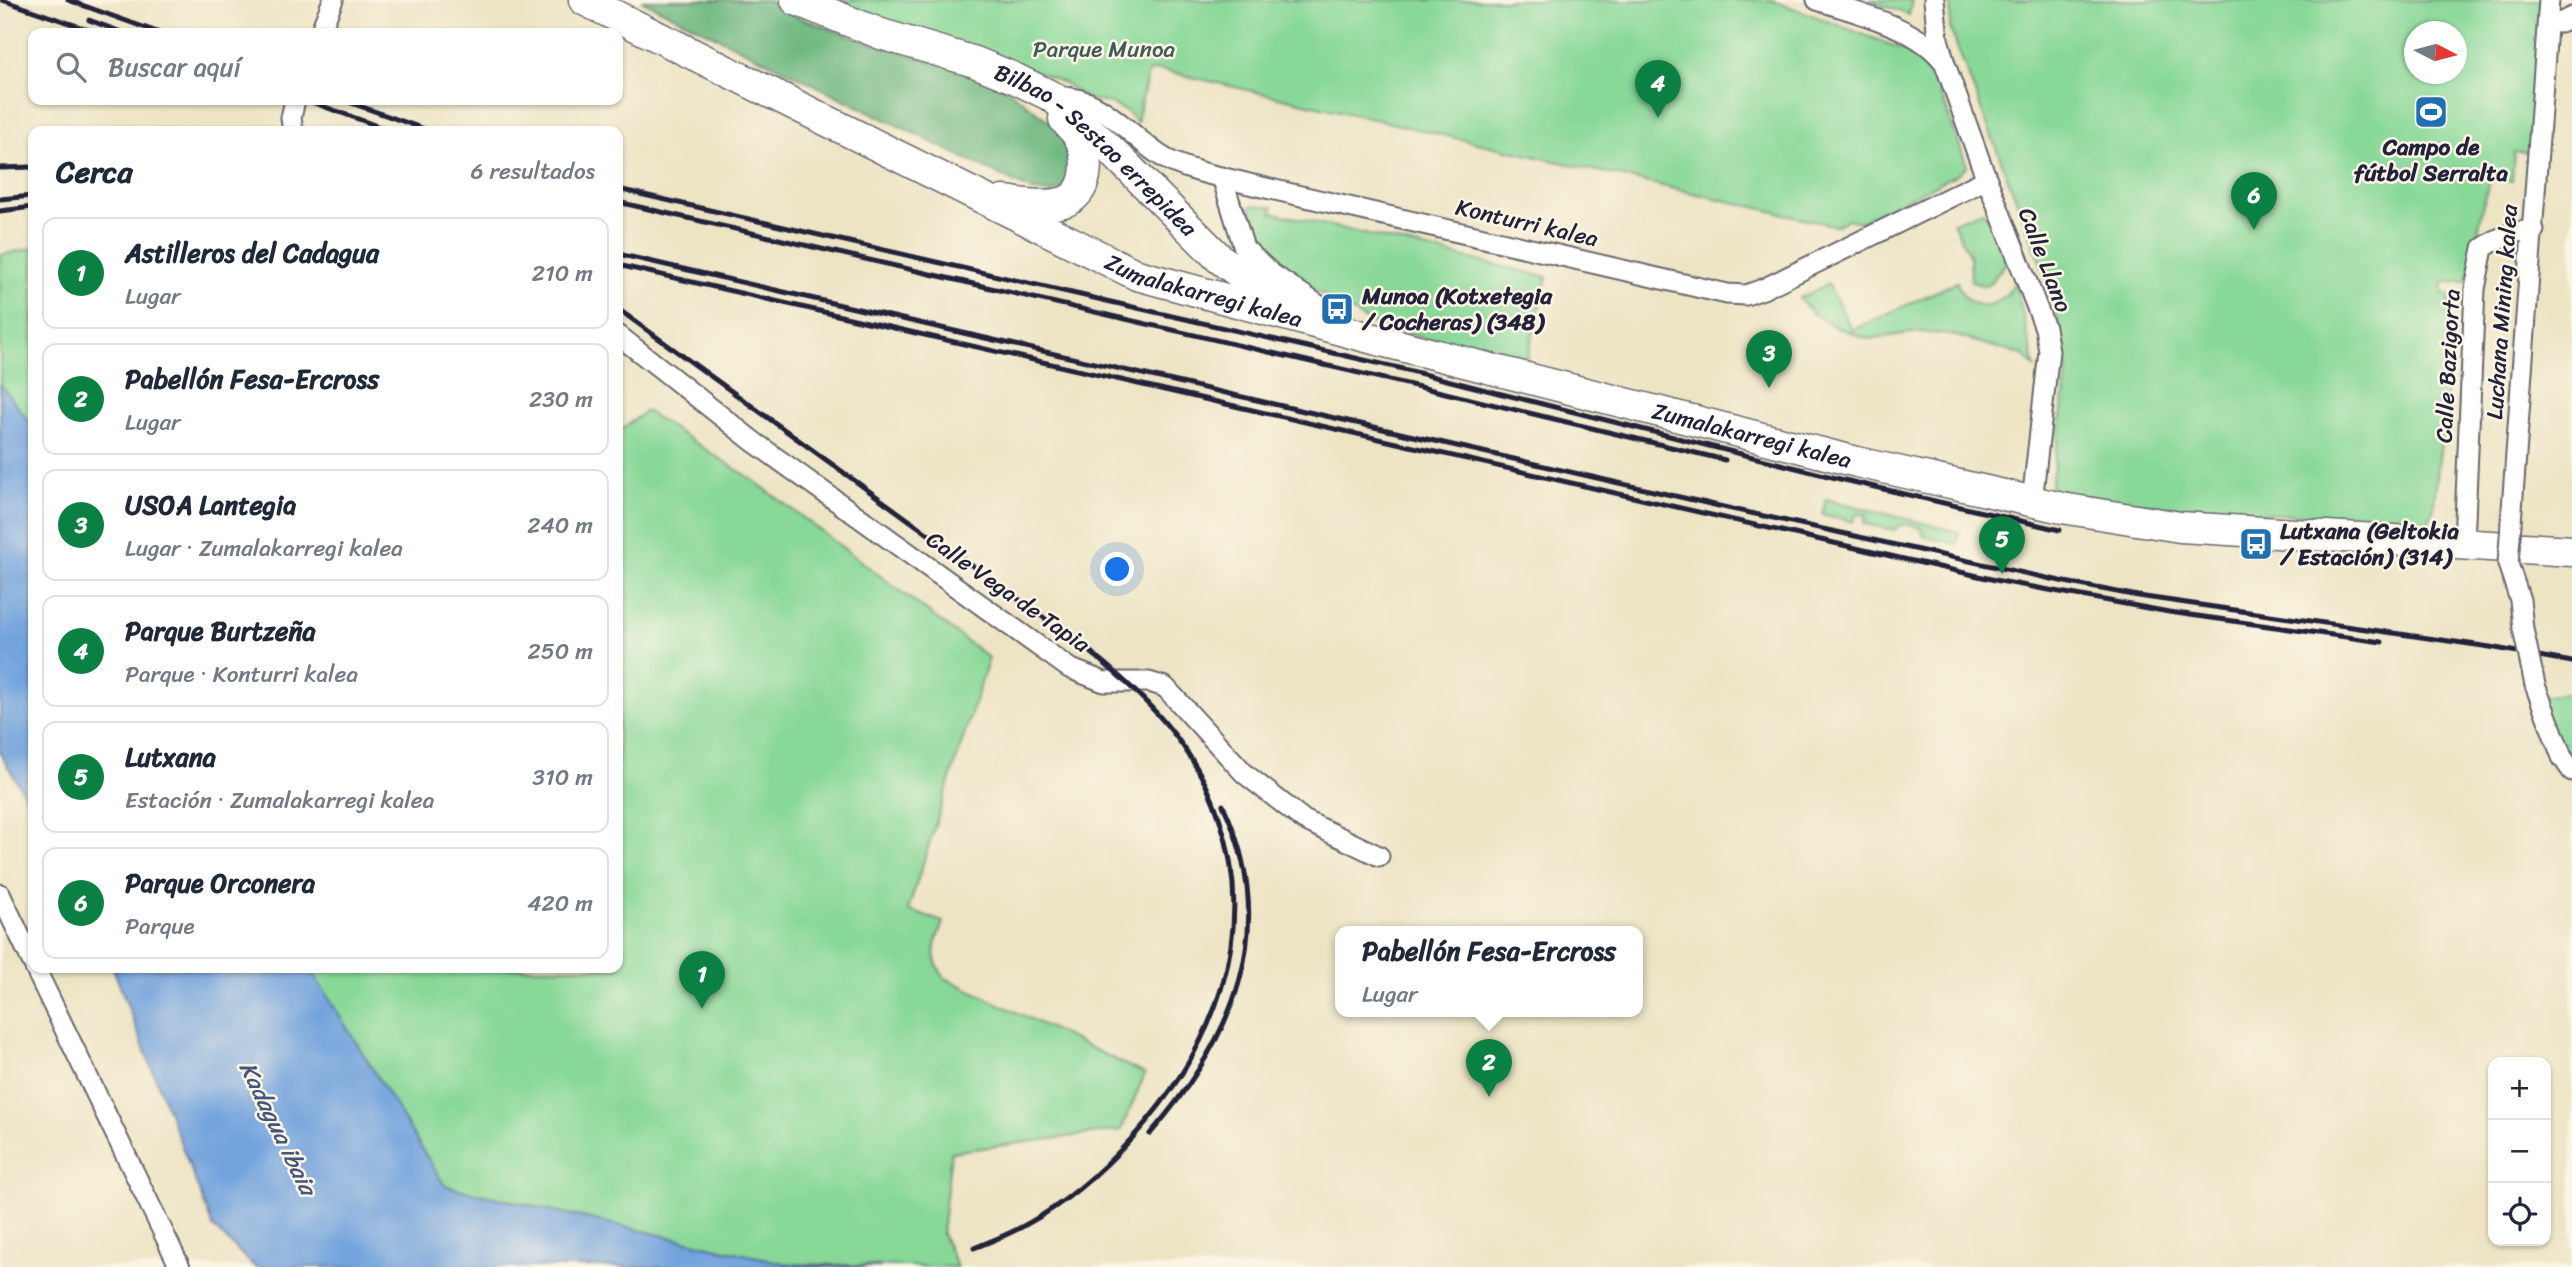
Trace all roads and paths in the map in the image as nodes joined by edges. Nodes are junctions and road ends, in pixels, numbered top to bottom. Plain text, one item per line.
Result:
1 (333, 0) edge
2 (584, 0) edge
3 (796, 0) edge
4 (1817, 0) edge
5 (1934, 0) edge
6 (2549, 0) edge
7 (2572, 17) edge
8 (2548, 22) junction
9 (322, 28) edge
10 (1901, 31) junction
11 (1945, 64) junction
12 (1047, 95) junction
13 (293, 105) edge
14 (292, 126) edge
15 (1222, 177) junction
16 (1987, 179) junction
17 (1250, 184) junction
18 (985, 199) junction
19 (1232, 213) junction
20 (2534, 230) junction
21 (1345, 323) junction
22 (1389, 337) junction
23 (623, 339) edge
24 (2032, 502) junction
25 (2464, 542) junction
26 (2572, 551) edge
27 (2572, 771) edge
28 (1379, 856) dead end
29 (0, 894) edge
30 (28, 952) edge
31 (38, 973) edge
32 (180, 1267) edge

1 - 9 street
2 - 18 main road, Zumalakarregi kalea
3 - 12 main road, Bilbao - Sestao errepidea
4 - 10 street
5 - 10 street
5 - 11 street, Calle Llano
6 - 8 street, Luchana Mining kalea
7 - 8 street
8 - 20 street, Luchana Mining kalea
10 - 11 street
11 - 16 street, Calle Llano
12 - 15 street, Konturri kalea
12 - 18 main road
12 - 21 main road, Bilbao - Sestao errepidea
13 - 14 street
15 - 17 street, Konturri kalea
15 - 19 street
16 - 17 street, Konturri kalea
16 - 24 street, Calle Llano
17 - 19 street
18 - 22 main road, Zumalakarregi kalea
19 - 21 street
20 - 25 street, Calle Bazigorta
20 - 27 street, Luchana Mining kalea, bridge
21 - 22 main road, Bilbao - Sestao errepidea
22 - 24 main road, Zumalakarregi kalea
23 - 28 street, Calle Vega de Tapia
24 - 25 main road, Zumalakarregi kalea
25 - 26 main road, Zumalakarregi kalea
29 - 30 street
31 - 32 street

